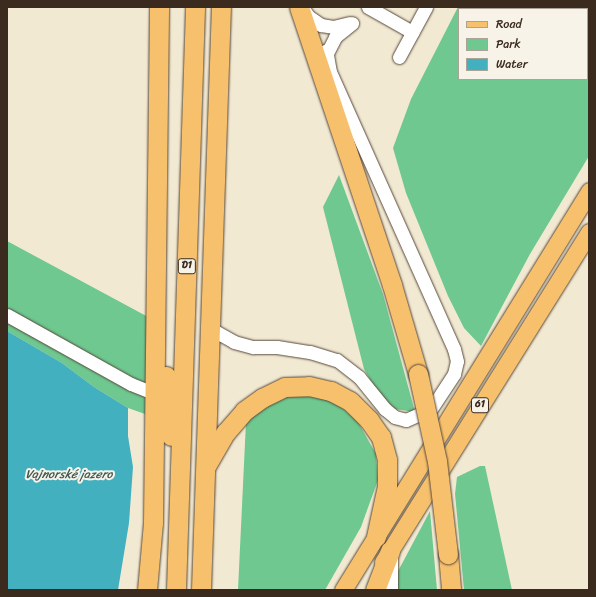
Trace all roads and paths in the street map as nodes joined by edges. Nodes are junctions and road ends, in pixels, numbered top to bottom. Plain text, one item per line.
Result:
1 (159, 7) edge
2 (195, 7) edge
3 (221, 7) edge
4 (232, 7) edge
5 (300, 7) edge
6 (368, 7) edge
7 (426, 7) edge
8 (412, 32) junction
9 (326, 50) junction
10 (399, 57) dead end
11 (324, 80) junction
12 (218, 100) junction
13 (589, 191) edge
14 (589, 232) edge
15 (156, 260) junction
16 (7, 315) edge
17 (211, 329) junction
18 (148, 391) dead end
19 (206, 467) junction
20 (178, 525) junction
21 (376, 537) junction
22 (390, 551) junction
23 (147, 590) edge
24 (176, 590) edge
25 (201, 590) edge
26 (343, 590) edge
27 (366, 590) edge
28 (375, 590) edge
29 (391, 590) edge
30 (451, 590) edge

1 - 15 highway
2 - 20 highway, D1
3 - 12 highway, D1
4 - 12 highway
5 - 9 lane
5 - 11 highway
6 - 8 lane
7 - 8 lane
8 - 10 lane
9 - 11 lane
9 - 17 lane
11 - 30 highway, bridge
12 - 17 highway, D1
13 - 21 main road, 61
14 - 22 main road, 61
15 - 20 highway
15 - 23 highway
16 - 18 lane
17 - 19 highway, D1
19 - 21 highway
19 - 25 highway, D1
20 - 24 highway, D1
21 - 26 main road, 61
22 - 27 main road, 61
22 - 28 highway
22 - 29 lane

